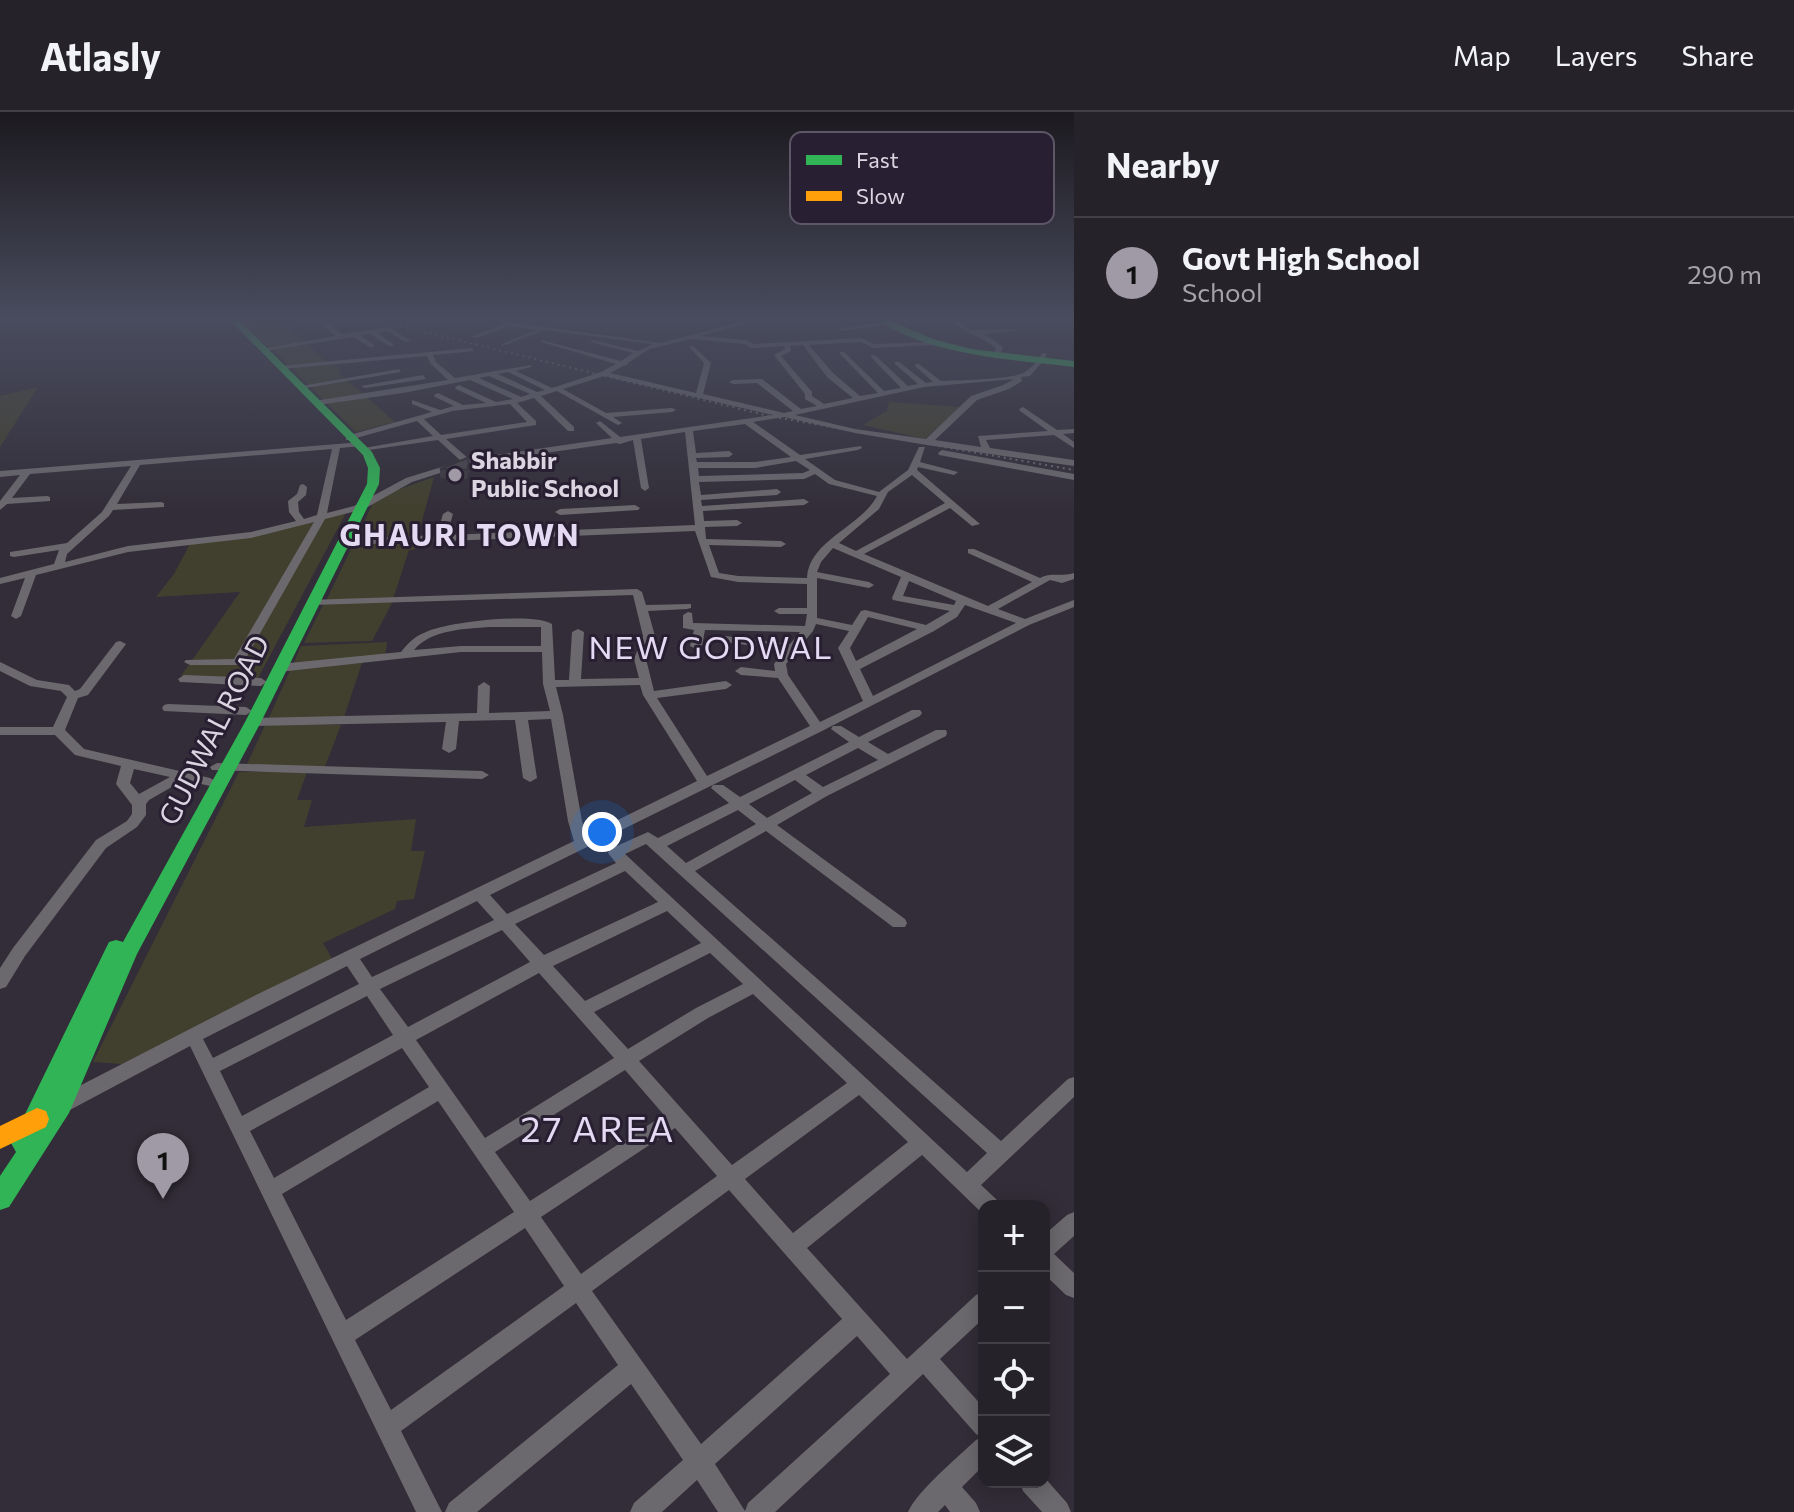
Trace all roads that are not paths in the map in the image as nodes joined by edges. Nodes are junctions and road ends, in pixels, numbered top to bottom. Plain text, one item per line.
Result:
1 (293, 384) edge
2 (297, 384) edge
3 (312, 384) edge
4 (343, 384) edge
5 (369, 384) edge
6 (448, 384) edge
7 (456, 384) edge
8 (486, 384) edge
9 (515, 384) edge
10 (546, 384) edge
11 (551, 384) edge
12 (569, 384) edge
13 (649, 384) edge
14 (702, 384) edge
15 (763, 384) edge
16 (801, 384) edge
17 (841, 384) edge
18 (873, 384) edge
19 (902, 384) edge
20 (928, 384) edge
21 (1009, 384) edge
22 (433, 385) joint
23 (924, 385) joint
24 (300, 387) junction
25 (556, 388) junction
26 (906, 388) junction
27 (349, 389) junction
28 (535, 394) junction
29 (883, 394) junction
30 (438, 395) dead end
31 (699, 396) junction
32 (357, 397) junction
33 (860, 400) junction
34 (515, 401) junction
35 (415, 402) dead end
36 (317, 403) junction
37 (495, 404) junction
38 (824, 407) junction
39 (1023, 409) dead end
40 (672, 410) dead end
41 (457, 411) junction
42 (433, 413) junction
43 (489, 413) junction
44 (796, 413) junction
45 (607, 415) junction
46 (418, 418) junction
47 (761, 419) junction
48 (746, 421) junction
49 (600, 423) dead end
50 (618, 423) dead end
51 (661, 423) dead end
52 (717, 426) junction
53 (446, 429) dead end
54 (571, 429) dead end
55 (689, 429) junction
56 (507, 430) junction
57 (588, 430) dead end
58 (1074, 431) edge
59 (674, 433) junction
60 (1058, 435) junction
61 (730, 436) dead end
62 (441, 438) junction
63 (637, 439) junction
64 (561, 440) dead end
65 (620, 442) junction
66 (602, 444) junction
67 (351, 445) junction
68 (924, 446) junction
69 (1074, 446) edge
70 (568, 448) junction
71 (858, 448) dead end
72 (987, 450) junction
73 (729, 454) dead end
74 (799, 460) junction
75 (691, 461) junction
76 (467, 462) junction
77 (137, 463) junction
78 (1074, 463) edge
79 (913, 467) junction
80 (815, 471) junction
81 (27, 472) junction
82 (954, 472) dead end
83 (1053, 473) junction
84 (0, 474) edge
85 (1074, 477) edge
86 (695, 479) junction
87 (303, 487) dead end
88 (645, 488) dead end
89 (1061, 488) dead end
90 (0, 489) edge
91 (12, 489) junction
92 (777, 492) dead end
93 (882, 495) junction
94 (47, 499) dead end
95 (804, 502) dead end
96 (697, 503) junction
97 (952, 503) junction
98 (2, 504) edge
99 (161, 505) dead end
100 (359, 506) junction
101 (110, 507) junction
102 (635, 508) dead end
103 (586, 510) junction
104 (560, 512) dead end
105 (448, 514) dead end
106 (322, 516) junction
107 (302, 522) junction
108 (737, 523) dead end
109 (975, 524) dead end
110 (700, 526) junction
111 (592, 532) junction
112 (441, 539) junction
113 (345, 542) junction
114 (703, 542) junction
115 (781, 544) dead end
116 (832, 544) junction
117 (71, 546) junction
118 (971, 551) dead end
119 (14, 554) dead end
120 (855, 555) junction
121 (59, 566) junction
122 (32, 573) junction
123 (1074, 576) edge
124 (811, 577) junction
125 (906, 577) junction
126 (0, 581) edge
127 (1041, 582) junction
128 (869, 585) dead end
129 (312, 602) junction
130 (1074, 603) edge
131 (959, 605) junction
132 (642, 608) junction
133 (989, 610) junction
134 (779, 611) dead end
135 (16, 616) dead end
136 (811, 620) junction
137 (1025, 623) junction
138 (700, 627) junction
139 (856, 629) junction
140 (930, 629) junction
141 (578, 632) dead end
142 (725, 639) dead end
143 (120, 644) dead end
144 (696, 646) dead end
145 (793, 648) junction
146 (548, 649) junction
147 (404, 656) junction
148 (190, 662) dead end
149 (0, 666) edge
150 (854, 667) junction
151 (279, 668) junction
152 (741, 671) dead end
153 (782, 675) junction
154 (184, 679) dead end
155 (645, 681) junction
156 (261, 682) junction
157 (549, 684) junction
158 (575, 684) junction
159 (726, 685) dead end
160 (484, 686) dead end
161 (649, 695) junction
162 (73, 696) junction
163 (870, 702) junction
164 (168, 708) dead end
165 (916, 713) dead end
166 (557, 715) junction
167 (250, 717) junction
168 (483, 717) junction
169 (521, 717) junction
170 (453, 718) junction
171 (818, 728) junction
172 (837, 729) dead end
173 (0, 731) edge
174 (58, 731) junction
175 (941, 733) dead end
176 (858, 742) junction
177 (449, 749) dead end
178 (886, 759) junction
179 (128, 765) junction
180 (219, 772) junction
181 (795, 773) junction
182 (482, 775) dead end
183 (180, 777) junction
184 (530, 778) dead end
185 (711, 785) junction
186 (822, 793) junction
187 (737, 803) junction
188 (139, 804) junction
189 (628, 819) junction
190 (767, 824) junction
191 (652, 841) junction
192 (582, 842) junction
193 (626, 864) junction
194 (685, 870) junction
195 (484, 899) dead end
196 (668, 904) junction
197 (503, 921) junction
198 (899, 923) dead end
199 (712, 945) junction
200 (352, 961) dead end
201 (541, 964) junction
202 (0, 982) edge
203 (755, 985) junction
204 (368, 987) junction
205 (582, 1010) junction
206 (404, 1039) junction
207 (198, 1045) dead end
208 (627, 1061) junction
209 (210, 1068) junction
210 (860, 1084) junction
211 (1074, 1085) edge
212 (440, 1090) junction
213 (61, 1105) junction
214 (677, 1117) junction
215 (34, 1120) junction
216 (239, 1127) junction
217 (0, 1138) edge
218 (922, 1143) junction
219 (482, 1150) junction
220 (1001, 1153) junction
221 (730, 1176) junction
222 (967, 1185) junction
223 (0, 1190) edge
224 (271, 1190) junction
225 (0, 1198) edge
226 (983, 1200) edge
227 (527, 1215) junction
228 (1074, 1222) edge
229 (1050, 1244) edge
230 (792, 1247) junction
231 (1050, 1265) edge
232 (577, 1287) junction
233 (1074, 1287) edge
234 (978, 1308) edge
235 (858, 1320) junction
236 (344, 1334) junction
237 (924, 1358) junction
238 (633, 1367) junction
239 (906, 1375) junction
240 (978, 1419) edge
241 (388, 1426) junction
242 (978, 1454) edge
243 (698, 1461) junction
244 (945, 1487) junction
245 (1037, 1488) edge
246 (429, 1512) edge
247 (458, 1512) edge
248 (643, 1512) edge
249 (733, 1512) edge
250 (757, 1512) edge
251 (921, 1512) edge
252 (967, 1512) edge
253 (1058, 1512) edge

1 - 67 main road
2 - 24 main road, GUDWAL ROAD
3 - 24 street
4 - 27 street
5 - 27 street
6 - 22 street
7 - 37 street
8 - 34 street
9 - 28 street
10 - 25 street
11 - 25 street
12 - 25 street
13 - 31 street
14 - 31 street
15 - 44 street
16 - 38 street
17 - 33 street
18 - 29 street
19 - 26 street
20 - 23 street
21 - 68 street
22 - 32 street
23 - 26 street
24 - 36 main road, GUDWAL ROAD
25 - 28 street
25 - 45 street
26 - 29 street
27 - 32 street
28 - 34 street
28 - 54 street
29 - 33 street
30 - 41 street
31 - 44 street
32 - 36 street
33 - 38 street
34 - 37 street
34 - 56 street
35 - 42 street
36 - 67 main road, GUDWAL ROAD
37 - 43 street
38 - 44 street
39 - 60 street
40 - 45 street
41 - 42 street
41 - 43 street
42 - 46 street
42 - 53 street
43 - 56 street
44 - 47 street
44 - 68 street
45 - 50 street
46 - 62 street
46 - 67 street
47 - 48 street
47 - 68 street
48 - 52 street
48 - 74 street
49 - 65 street
51 - 59 street
52 - 55 street
52 - 61 street
55 - 59 street
55 - 75 street
56 - 62 street
57 - 66 street
58 - 60 street
59 - 63 street
60 - 69 street
60 - 72 street
62 - 67 street
62 - 76 street
63 - 65 street
63 - 88 street
64 - 70 street
65 - 66 street
66 - 70 street
67 - 77 street
67 - 100 main road, GUDWAL ROAD
67 - 106 street
68 - 72 street
68 - 79 street
68 - 83 street
70 - 76 street
71 - 74 street
72 - 78 street
73 - 75 street
74 - 75 street
74 - 80 street
75 - 86 street
76 - 100 street
77 - 81 street
77 - 101 street
79 - 82 street
79 - 93 street
79 - 97 street
80 - 86 street
80 - 93 street
81 - 84 street
81 - 91 street
83 - 85 street
83 - 89 street
86 - 96 street
87 - 107 street
90 - 91 street
91 - 98 street
92 - 96 street
93 - 116 street
94 - 98 street
95 - 96 street
96 - 110 street
97 - 109 street
97 - 120 street
99 - 101 street
100 - 106 street
100 - 113 main road, GUDWAL ROAD
100 - 156 main road, GUDWAL ROAD
101 - 117 street
102 - 103 street
103 - 104 street
103 - 111 street
105 - 112 street
106 - 107 street
106 - 148 street
107 - 121 street
108 - 110 street
110 - 111 street
110 - 114 street
111 - 112 street
112 - 113 street
113 - 129 main road, GUDWAL ROAD
114 - 115 street
114 - 124 street
116 - 120 street
116 - 124 street
117 - 119 street
117 - 121 street
118 - 127 street
120 - 125 street
121 - 122 street
122 - 126 street
122 - 135 street
123 - 127 street
124 - 128 street
124 - 136 street
125 - 131 street
125 - 131 street
127 - 133 street
129 - 132 street
129 - 151 main road, GUDWAL ROAD
130 - 137 street
131 - 133 street
131 - 140 street
132 - 138 street
132 - 155 street
133 - 137 street
134 - 136 street
136 - 138 street
136 - 139 street
136 - 145 street
137 - 163 street
138 - 144 street
139 - 140 street
139 - 150 street
140 - 150 street
141 - 158 street
142 - 145 street
143 - 162 street
145 - 153 street
146 - 147 street
146 - 147 street
146 - 157 street
147 - 151 street
149 - 162 street
150 - 163 street
151 - 167 main road, GUDWAL ROAD
152 - 153 street
153 - 171 street
154 - 156 street
155 - 158 street
155 - 161 street
156 - 167 main road, GUDWAL ROAD
157 - 158 street
157 - 166 street
159 - 161 street
160 - 168 street
161 - 185 street
162 - 174 street
163 - 171 street
164 - 167 street
165 - 176 street
166 - 169 street
166 - 192 street
167 - 170 street
167 - 180 main road, GUDWAL ROAD
168 - 169 street
168 - 170 street
169 - 184 street
170 - 177 street
171 - 185 street
172 - 176 street
173 - 174 street
174 - 179 street
175 - 178 street
176 - 178 street
176 - 181 street
178 - 186 street
179 - 183 street
179 - 188 street
180 - 182 street
180 - 183 street
180 - 213 main road, GUDWAL ROAD
180 - 215 main road, GUDWAL ROAD
181 - 186 street
181 - 187 street
183 - 188 street
185 - 187 street
185 - 189 street
186 - 190 street
187 - 190 street
187 - 191 street
188 - 202 street
189 - 191 street
189 - 192 street
190 - 194 street
190 - 198 street
191 - 193 street
191 - 194 street
192 - 213 street
193 - 196 street
193 - 197 street
194 - 220 street
195 - 197 street
196 - 199 street
196 - 201 street
197 - 201 street
197 - 204 street
199 - 203 street
199 - 205 street
200 - 204 street
201 - 205 street
201 - 206 street
203 - 208 street
203 - 210 street
204 - 206 street
204 - 209 street
205 - 208 street
206 - 212 street
206 - 216 street
207 - 209 street
208 - 214 street
208 - 219 street
209 - 216 street
210 - 218 street
210 - 221 street
211 - 220 street
212 - 219 street
212 - 224 street
213 - 215 main road
213 - 225 main road, GUDWAL ROAD
214 - 221 street
214 - 227 street
215 - 217 main road
215 - 223 main road, GUDWAL ROAD
216 - 224 street
218 - 222 street
218 - 230 street
219 - 227 street
220 - 222 street
221 - 230 street
221 - 232 street
222 - 226 street
224 - 236 street
227 - 232 street
227 - 236 street
228 - 229 street
230 - 235 street
231 - 233 street
232 - 238 street
232 - 241 street
234 - 237 street
235 - 239 street
235 - 243 street
236 - 241 street
237 - 239 street
237 - 240 street
238 - 243 street
238 - 247 street
239 - 250 street
241 - 246 street
242 - 244 street
243 - 248 street
243 - 249 street
244 - 251 street
244 - 252 street
245 - 253 street

